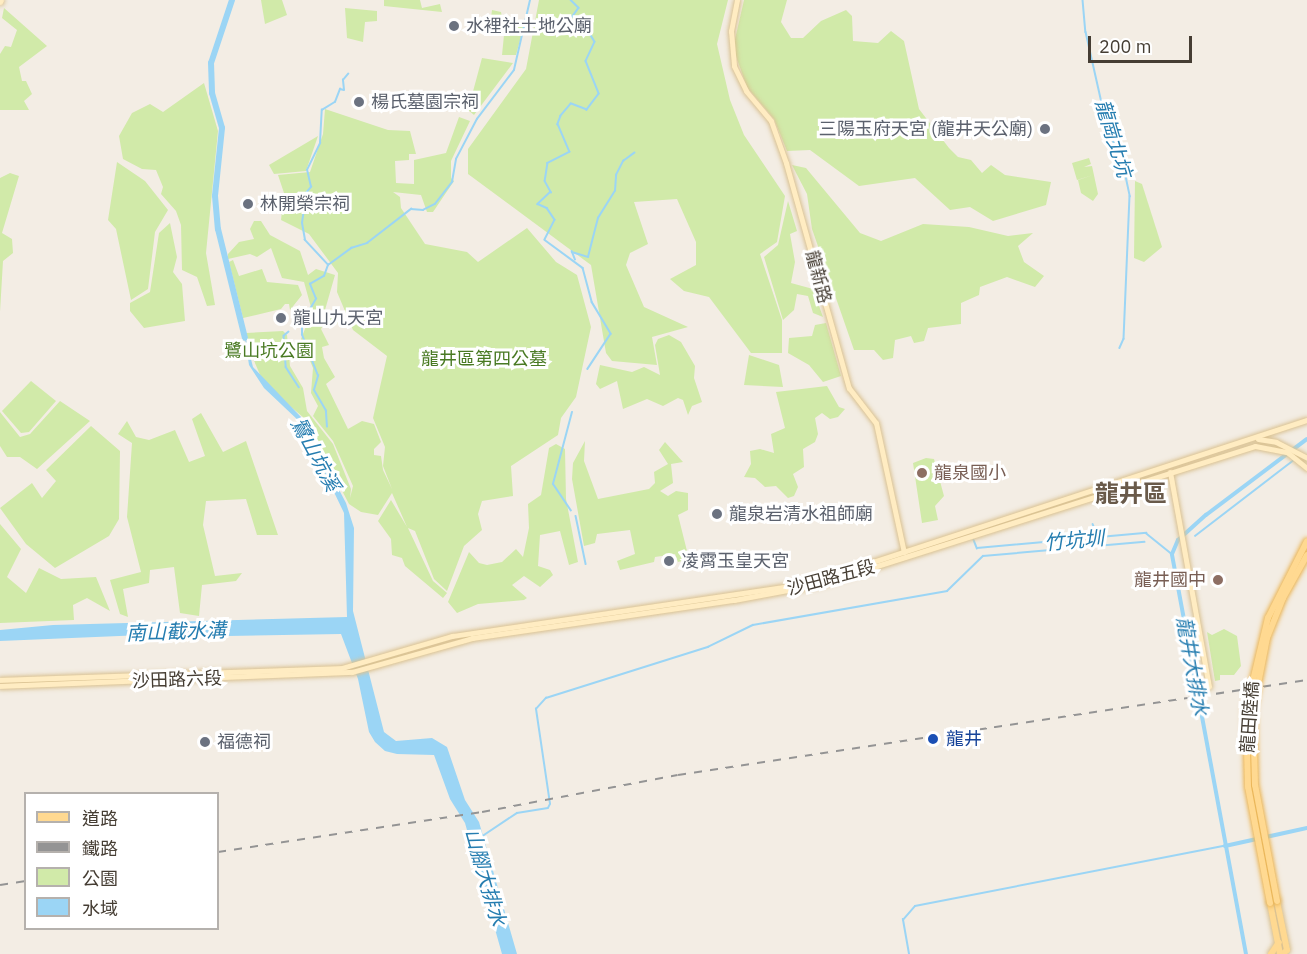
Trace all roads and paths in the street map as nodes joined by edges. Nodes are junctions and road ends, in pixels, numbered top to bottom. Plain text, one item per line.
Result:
1 (737, 0) edge
2 (1307, 420) edge
3 (1257, 439) junction
4 (1275, 444) junction
5 (1256, 446) junction
6 (1306, 462) edge
7 (1170, 470) junction
8 (1111, 489) junction
9 (1307, 542) edge
10 (904, 554) junction
11 (1307, 555) edge
12 (654, 607) junction
13 (586, 615) junction
14 (553, 618) junction
15 (563, 624) junction
16 (531, 627) junction
17 (453, 639) junction
18 (353, 669) junction
19 (76, 677) junction
20 (0, 680) edge
21 (41, 684) junction
22 (0, 686) edge
23 (1209, 686) dead end
24 (1284, 938) junction
25 (1278, 944) junction
26 (1284, 953) edge
27 (1271, 954) edge

1 - 10 street, 龍新路
2 - 3 street
3 - 4 street
3 - 5 street
3 - 7 street
4 - 5 street
4 - 6 street
5 - 7 street
7 - 8 street
7 - 23 street
8 - 10 street, 沙田路五段
8 - 10 street, 沙田路五段
9 - 25 main road, 龍田陸橋, bridge
10 - 12 street, 沙田路五段
11 - 24 main road, 龍田陸橋, bridge
12 - 13 street
12 - 15 street
13 - 14 street
13 - 15 street
14 - 16 street
14 - 17 street
15 - 16 street
16 - 17 street
17 - 18 street
18 - 19 street, 沙田路六段
18 - 21 street, 沙田路六段
19 - 20 street, 沙田路六段
19 - 21 street
21 - 22 street, 沙田路六段
24 - 25 main road
24 - 26 main road, 龍田陸橋
25 - 26 main road, 龍田陸橋
25 - 27 main road

